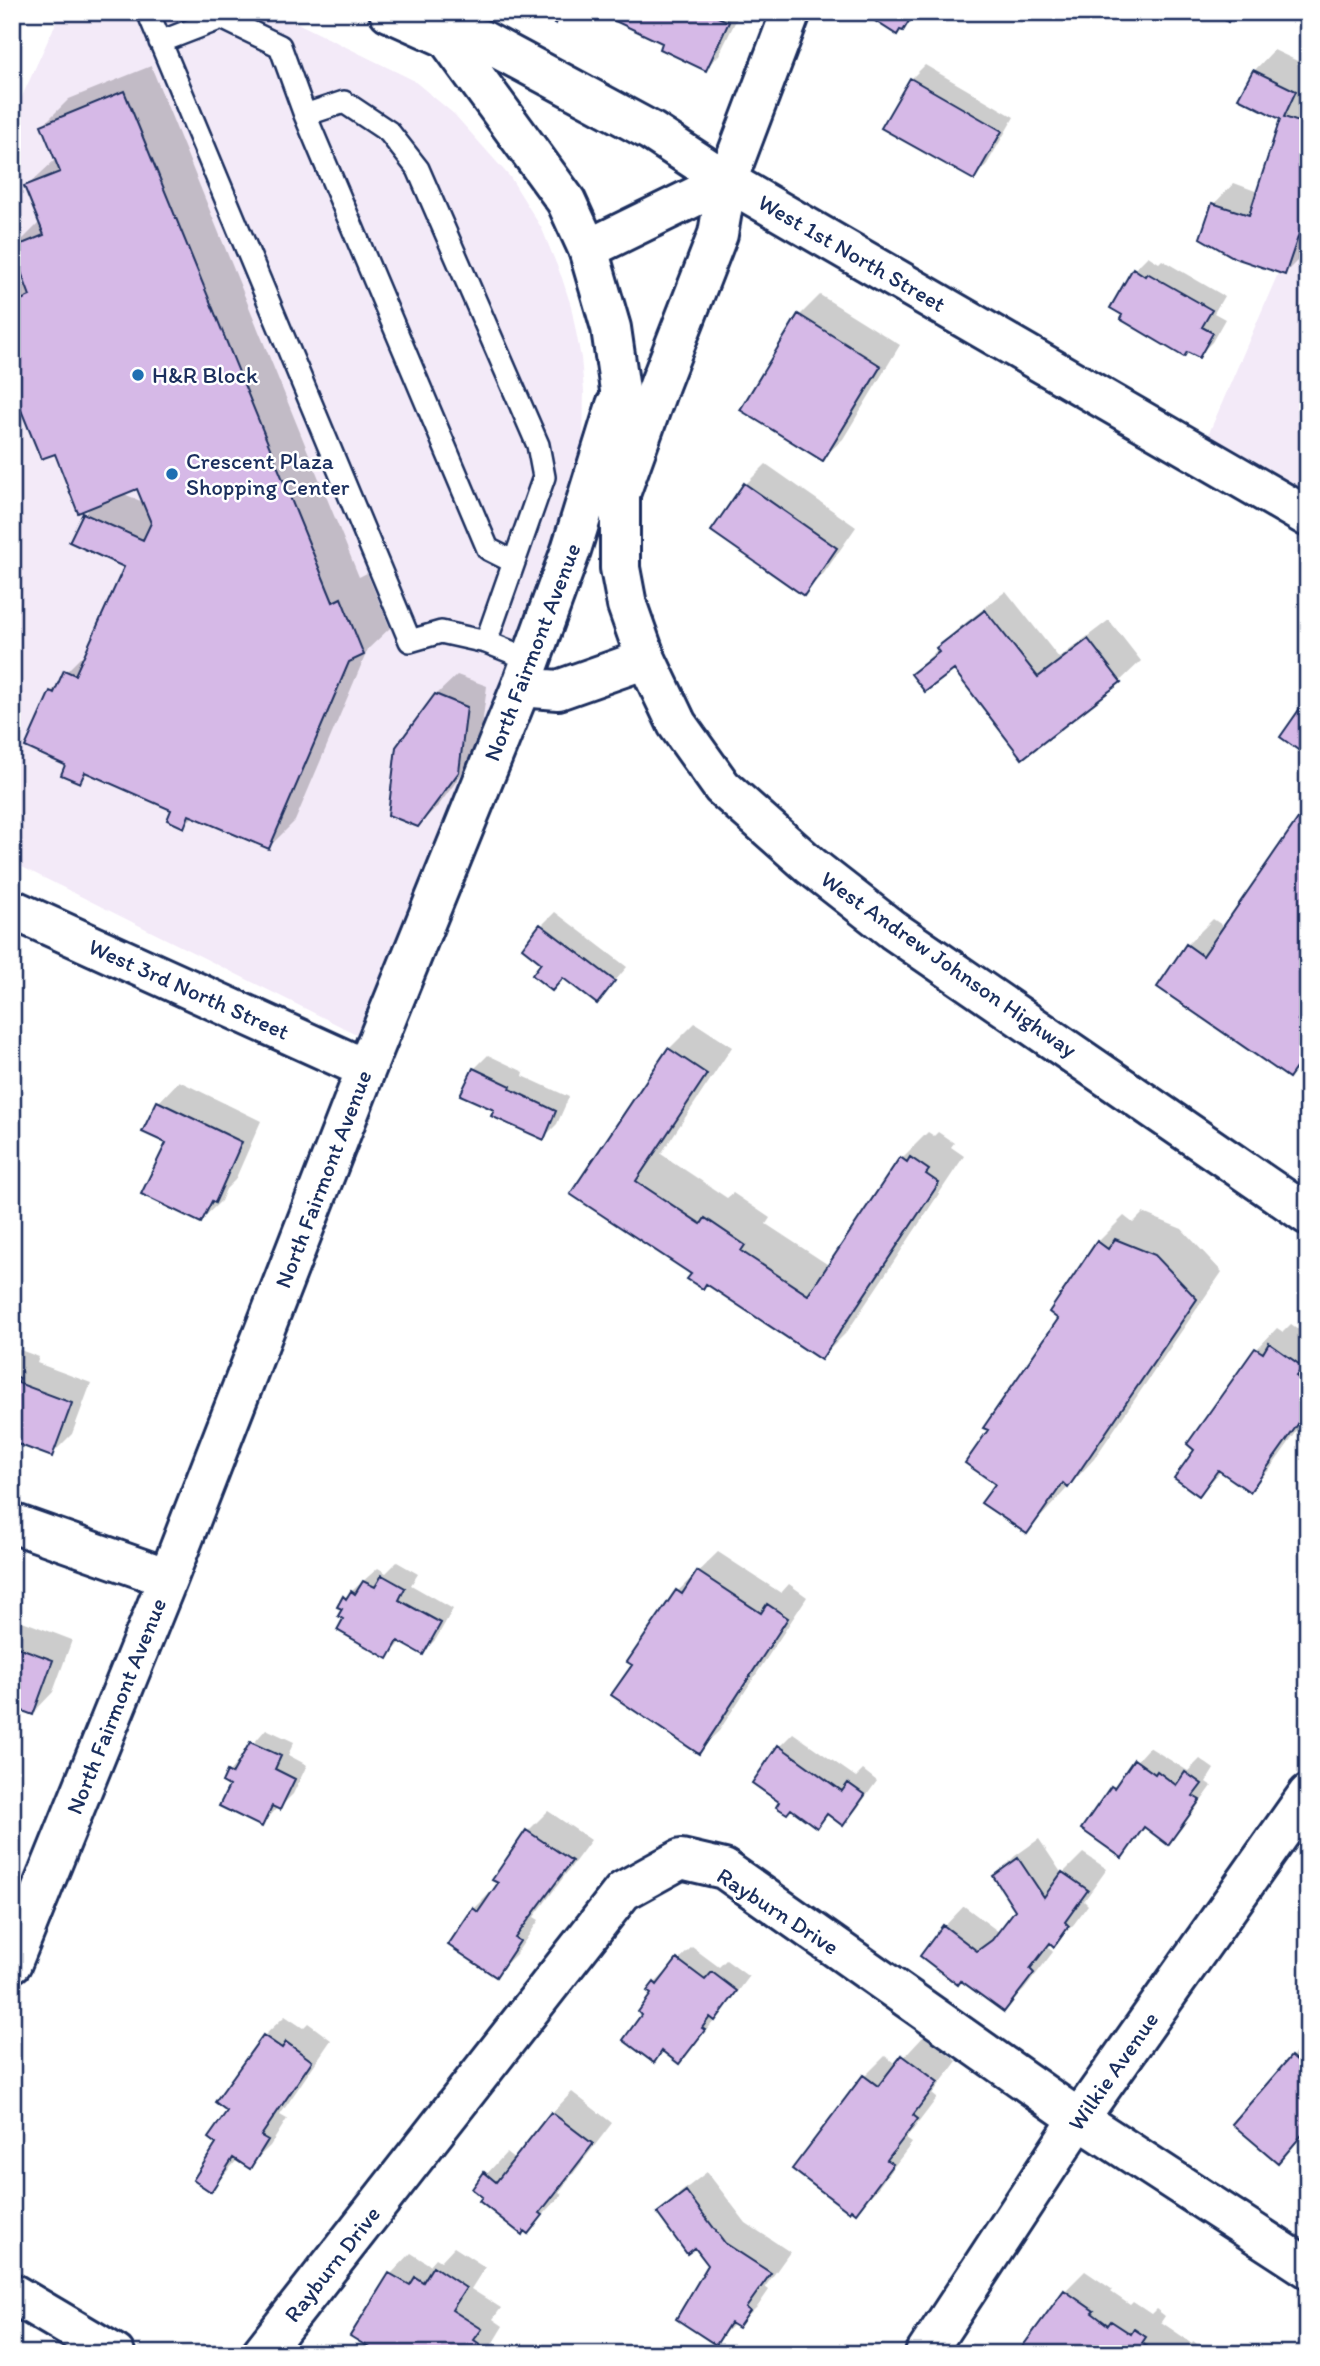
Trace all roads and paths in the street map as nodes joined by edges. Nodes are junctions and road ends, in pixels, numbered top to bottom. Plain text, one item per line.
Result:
1 (148, 12) edge
2 (389, 12) edge
3 (791, 12) edge
4 (447, 38) junction
5 (160, 43) junction
6 (305, 115) junction
7 (727, 181) junction
8 (588, 249) junction
9 (620, 390) junction
10 (620, 495) junction
11 (1308, 517) edge
12 (514, 562) junction
13 (486, 642) junction
14 (646, 659) junction
15 (526, 674) junction
16 (12, 909) edge
17 (366, 1069) junction
18 (1308, 1215) edge
19 (12, 1524) edge
20 (168, 1578) junction
21 (1308, 1794) edge
22 (15, 1949) edge
23 (1079, 2119) junction
24 (1308, 2267) edge
25 (12, 2293) edge
26 (115, 2354) edge
27 (261, 2354) edge
28 (925, 2354) edge

1 - 5 lane
2 - 4 street, West 1st North Street
3 - 7 street
4 - 7 street, West 1st North Street
4 - 8 street, West Andrew Johnson Highway
5 - 6 lane
5 - 13 lane
6 - 12 lane
6 - 12 lane
7 - 8 street
7 - 10 street
7 - 11 street, West 1st North Street
8 - 9 street, West Andrew Johnson Highway
9 - 10 street, West Andrew Johnson Highway
9 - 15 street, North Fairmont Avenue
10 - 14 street, West Andrew Johnson Highway
12 - 13 lane
13 - 15 lane
14 - 15 street
14 - 18 street, West Andrew Johnson Highway
15 - 17 street, North Fairmont Avenue
16 - 17 street, West 3rd North Street
17 - 20 street, North Fairmont Avenue
19 - 20 street
20 - 22 street, North Fairmont Avenue
21 - 23 street, Wilkie Avenue
23 - 24 street, Rayburn Drive
23 - 27 street, Rayburn Drive
23 - 28 street, Wilkie Avenue
25 - 26 street

